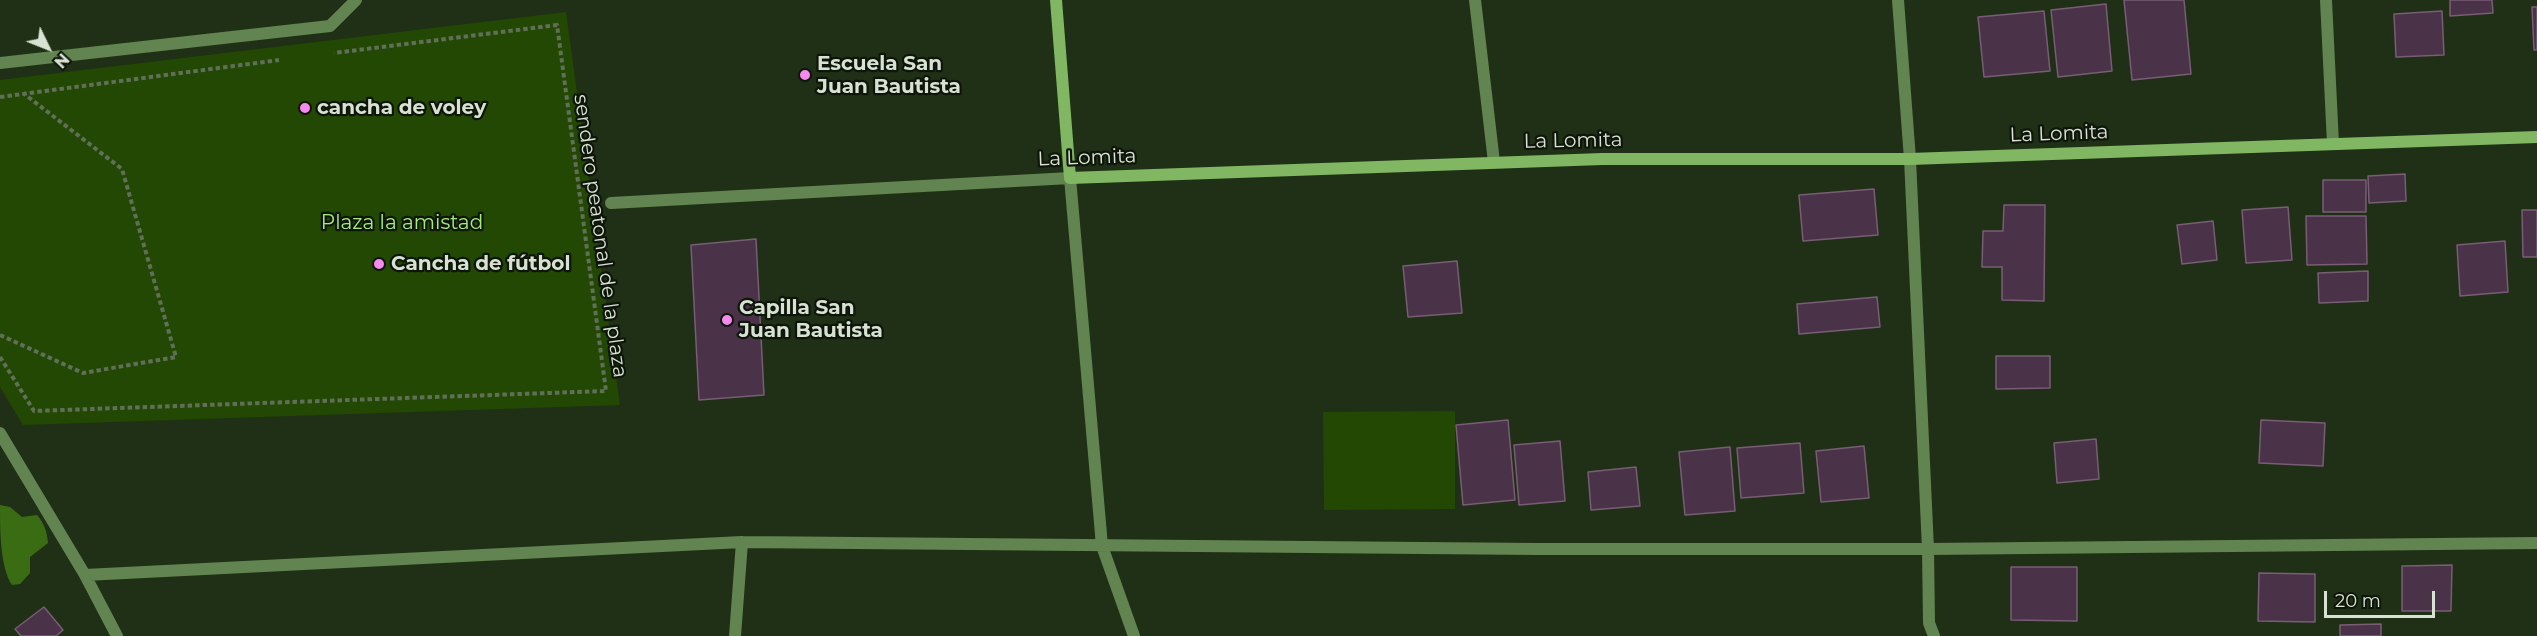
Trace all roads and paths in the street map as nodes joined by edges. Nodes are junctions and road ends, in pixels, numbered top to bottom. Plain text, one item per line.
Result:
1 (356, 0) edge
2 (1056, 0) edge
3 (1475, 0) edge
4 (1898, 0) edge
5 (2325, 0) edge
6 (331, 53) dead end
7 (284, 59) dead end
8 (0, 63) edge
9 (22, 93) junction
10 (0, 97) edge
11 (2537, 137) edge
12 (2333, 144) junction
13 (1910, 159) junction
14 (1494, 162) junction
15 (1070, 178) junction
16 (611, 203) dead end
17 (0, 335) edge
18 (0, 357) edge
19 (0, 433) edge
20 (742, 542) junction
21 (2537, 543) edge
22 (1102, 546) junction
23 (1928, 549) junction
24 (85, 575) junction
25 (117, 636) edge
26 (735, 636) edge
27 (1134, 636) edge
28 (1934, 636) edge

1 - 8 street
2 - 15 street
3 - 14 street
4 - 13 street
5 - 12 street
6 - 18 path, sendero peatonal de la plaza
7 - 9 path
9 - 10 path
9 - 17 path
11 - 12 street, La Lomita
12 - 13 street, La Lomita
13 - 14 street, La Lomita
13 - 23 street
14 - 15 street, La Lomita
15 - 16 street, La Lomita
15 - 22 street
19 - 24 street
20 - 22 street
20 - 24 street
20 - 26 street
21 - 23 street
22 - 23 street
22 - 27 street
23 - 28 street
24 - 25 street

